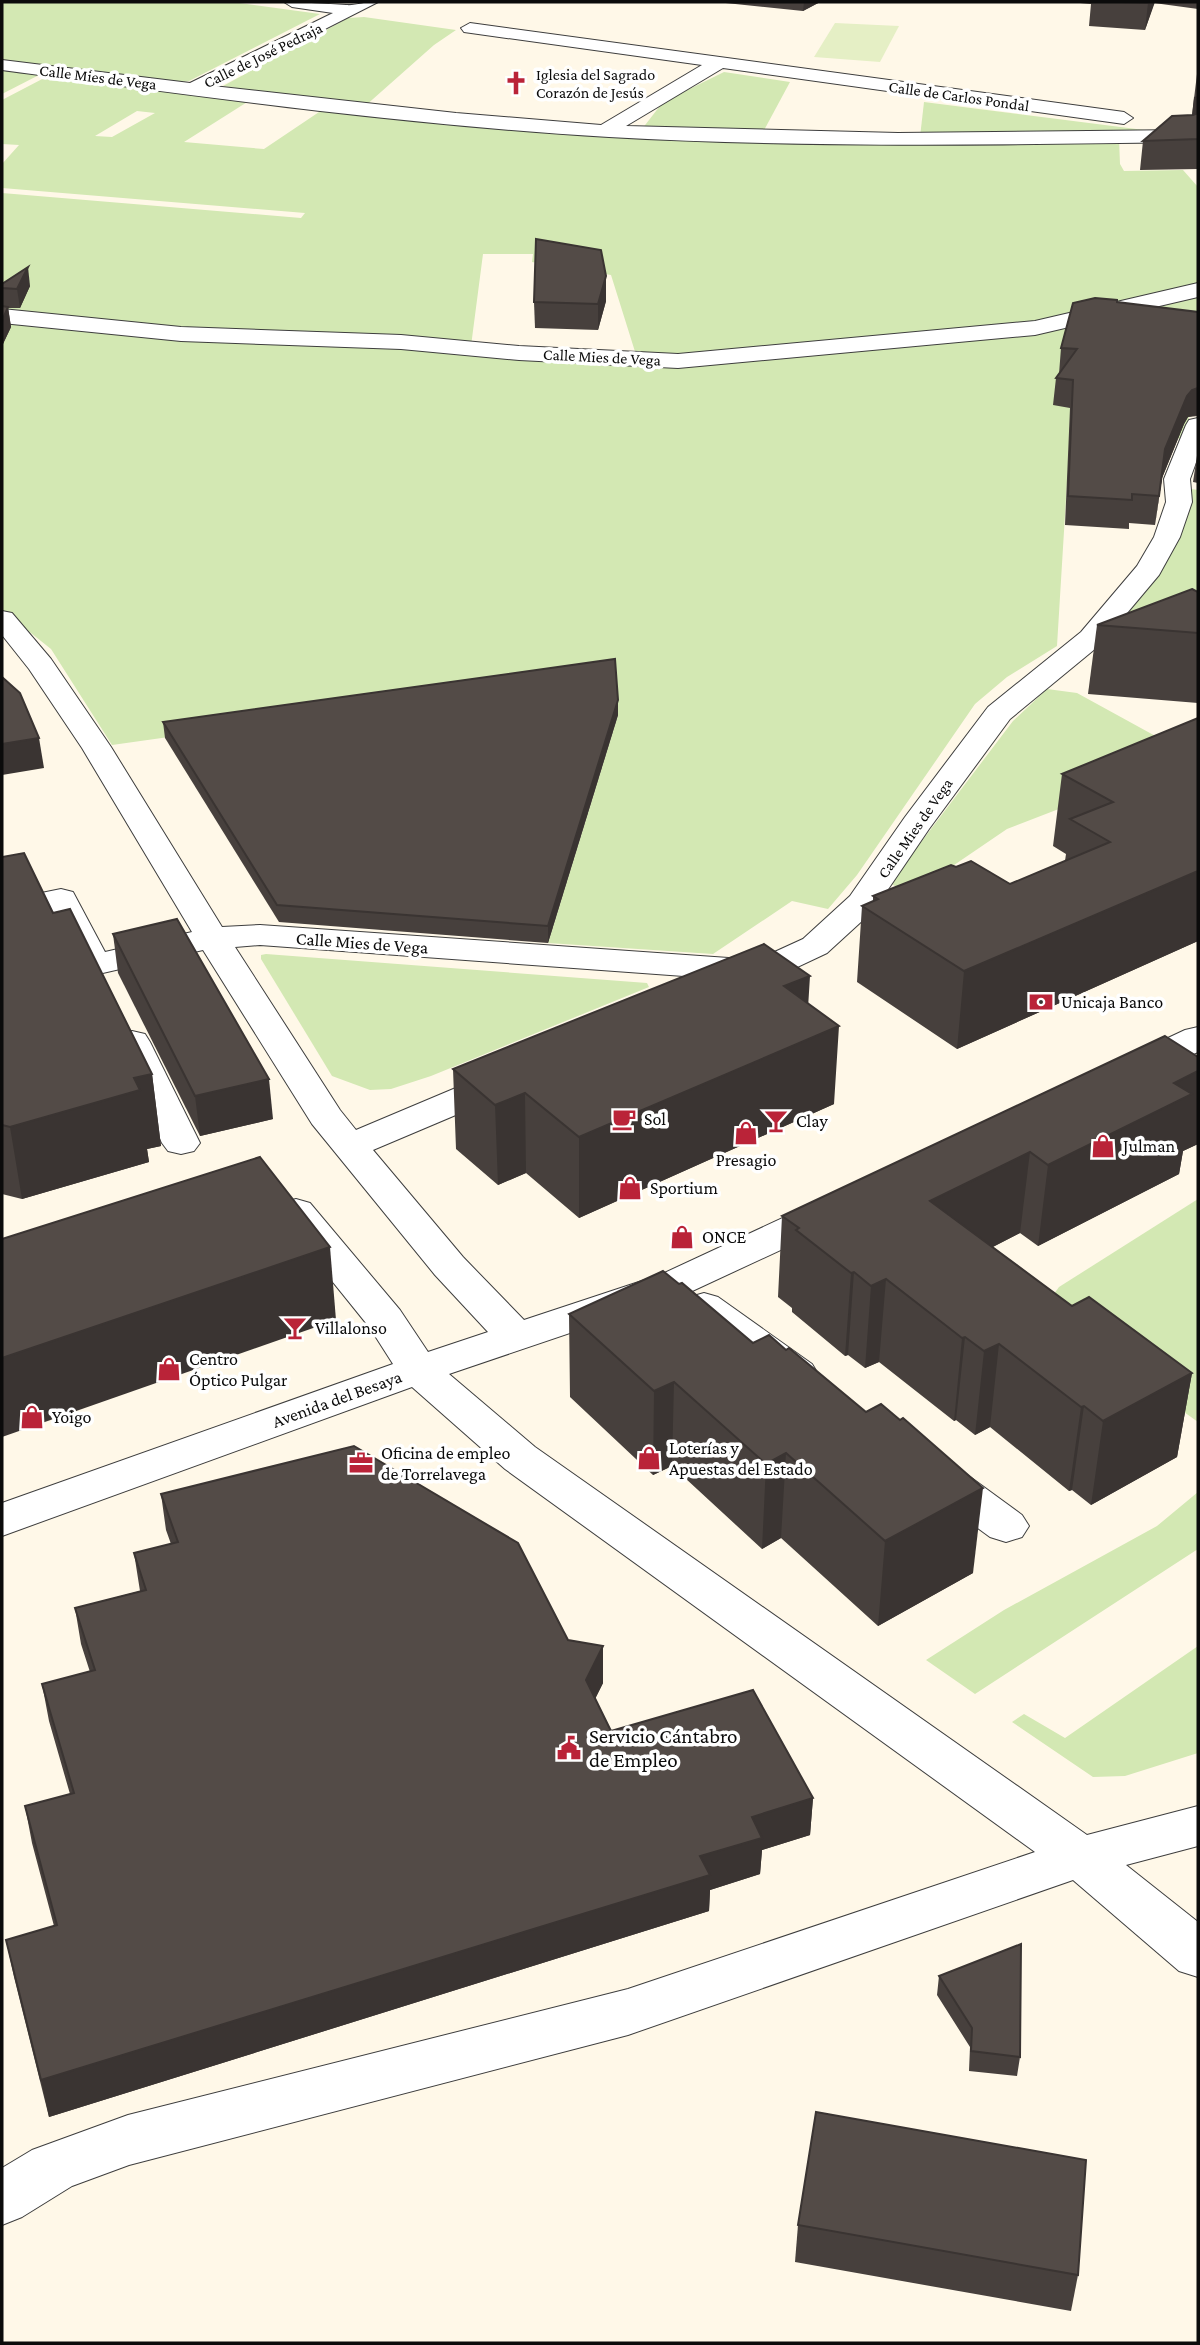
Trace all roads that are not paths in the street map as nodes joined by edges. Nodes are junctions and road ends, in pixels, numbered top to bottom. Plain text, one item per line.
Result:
1 (292, 2) edge
2 (370, 2) edge
3 (352, 11) junction
4 (470, 28) dead end
5 (719, 63) junction
6 (2, 65) edge
7 (194, 89) junction
8 (606, 130) junction
9 (1198, 130) edge
10 (1198, 290) edge
11 (2, 316) edge
12 (1198, 425) edge
13 (2, 620) edge
14 (2, 911) edge
15 (212, 939) junction
16 (94, 964) junction
17 (764, 972) junction
18 (700, 999) edge
19 (1198, 1038) edge
20 (532, 1069) edge
21 (1100, 1084) edge
22 (181, 1143) dead end
23 (352, 1145) junction
24 (269, 1192) edge
25 (856, 1199) edge
26 (674, 1284) junction
27 (516, 1337) junction
28 (418, 1370) junction
29 (829, 1397) edge
30 (906, 1453) edge
31 (2, 1520) edge
32 (1006, 1526) dead end
33 (1198, 1826) edge
34 (1080, 1857) junction
35 (1198, 1955) edge
36 (2, 2199) edge

1 - 3 street
2 - 3 street, Calle de José Pedraja
3 - 7 street, Calle de José Pedraja
4 - 5 street, Calle de Carlos Pondal
5 - 8 street
5 - 9 street, Calle de Carlos Pondal
6 - 7 street, Calle Mies de Vega
7 - 8 street, Calle Mies de Vega
8 - 9 street, Calle Mies de Vega
10 - 11 street, Calle Mies de Vega
12 - 17 street, Calle Mies de Vega
13 - 15 street
14 - 16 street
15 - 16 street, Calle Mies de Vega
15 - 17 street, Calle Mies de Vega
15 - 23 street
16 - 22 street
17 - 18 street, Calle Mies de Vega
19 - 21 street
20 - 23 street
23 - 27 street
24 - 28 street
25 - 26 street, Avenida del Besaya
26 - 27 street, Avenida del Besaya
26 - 29 street
27 - 28 street, Avenida del Besaya
28 - 31 street, Avenida del Besaya
28 - 34 street
30 - 32 street
33 - 34 street
34 - 35 street
34 - 36 street

